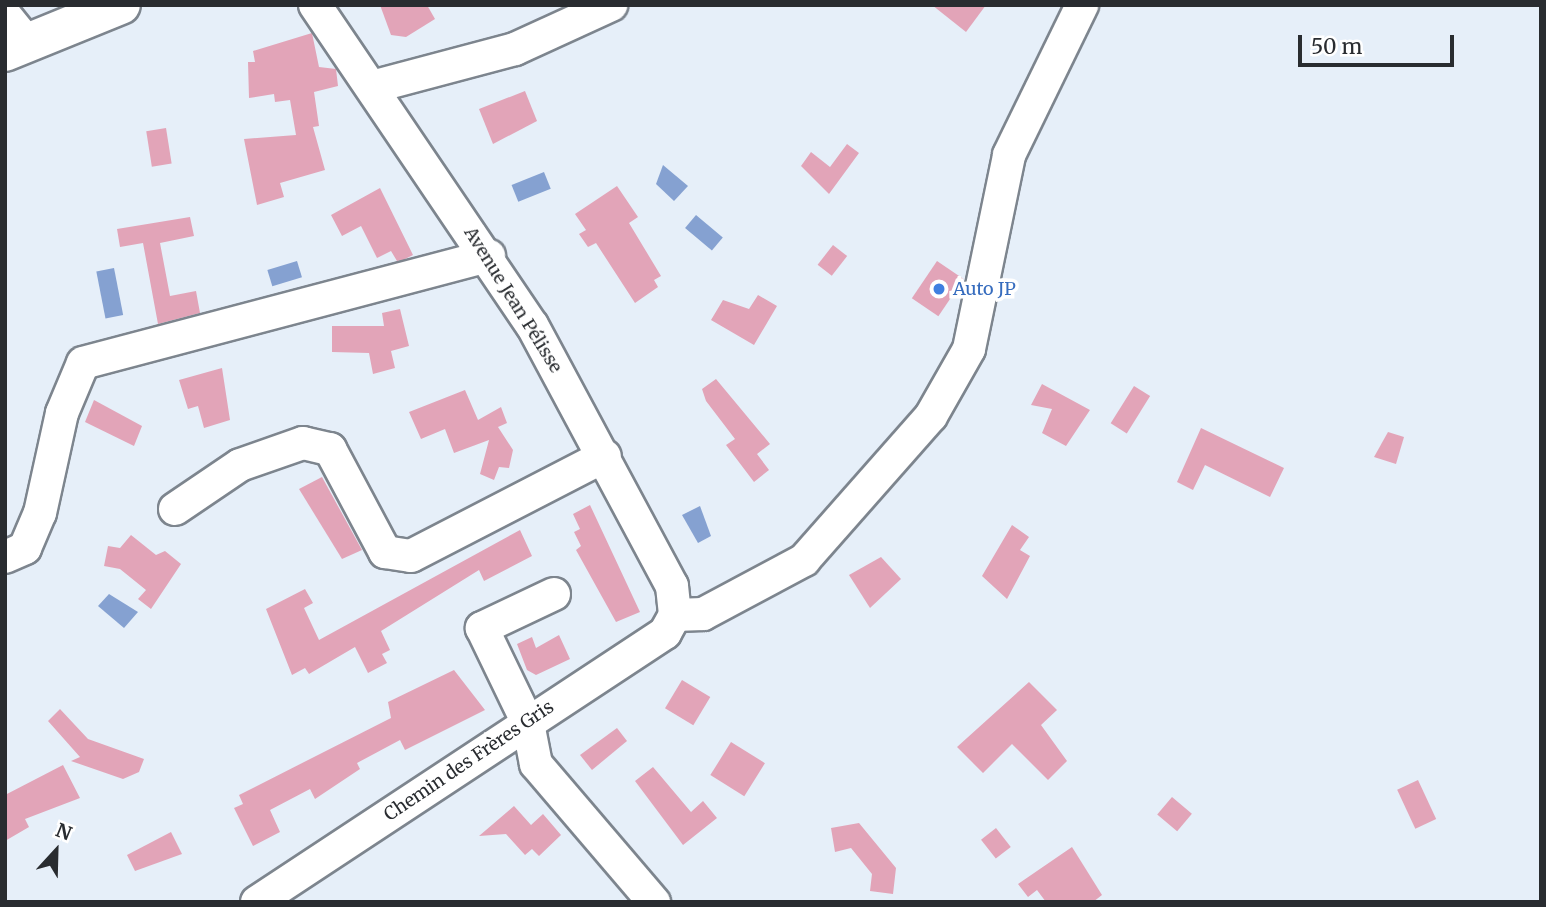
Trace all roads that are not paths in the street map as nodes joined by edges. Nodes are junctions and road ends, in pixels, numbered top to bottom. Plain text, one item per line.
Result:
1 (70, 5) edge
2 (121, 5) edge
3 (315, 5) edge
4 (611, 5) edge
5 (1082, 5) edge
6 (12, 34) edge
7 (372, 87) junction
8 (489, 256) junction
9 (605, 456) junction
10 (175, 509) dead end
11 (5, 556) edge
12 (554, 594) dead end
13 (676, 615) junction
14 (528, 723) junction
15 (257, 902) edge
16 (654, 902) edge

1 - 6 main road
2 - 6 main road
3 - 7 street, Avenue Jean Pélisse
4 - 7 street
5 - 13 street
7 - 8 street, Avenue Jean Pélisse
8 - 9 street, Avenue Jean Pélisse
8 - 11 street
9 - 10 street
9 - 13 street, Avenue Jean Pélisse
12 - 14 street
13 - 14 street, Chemin des Frères Gris
14 - 15 street, Chemin des Frères Gris
14 - 16 street

